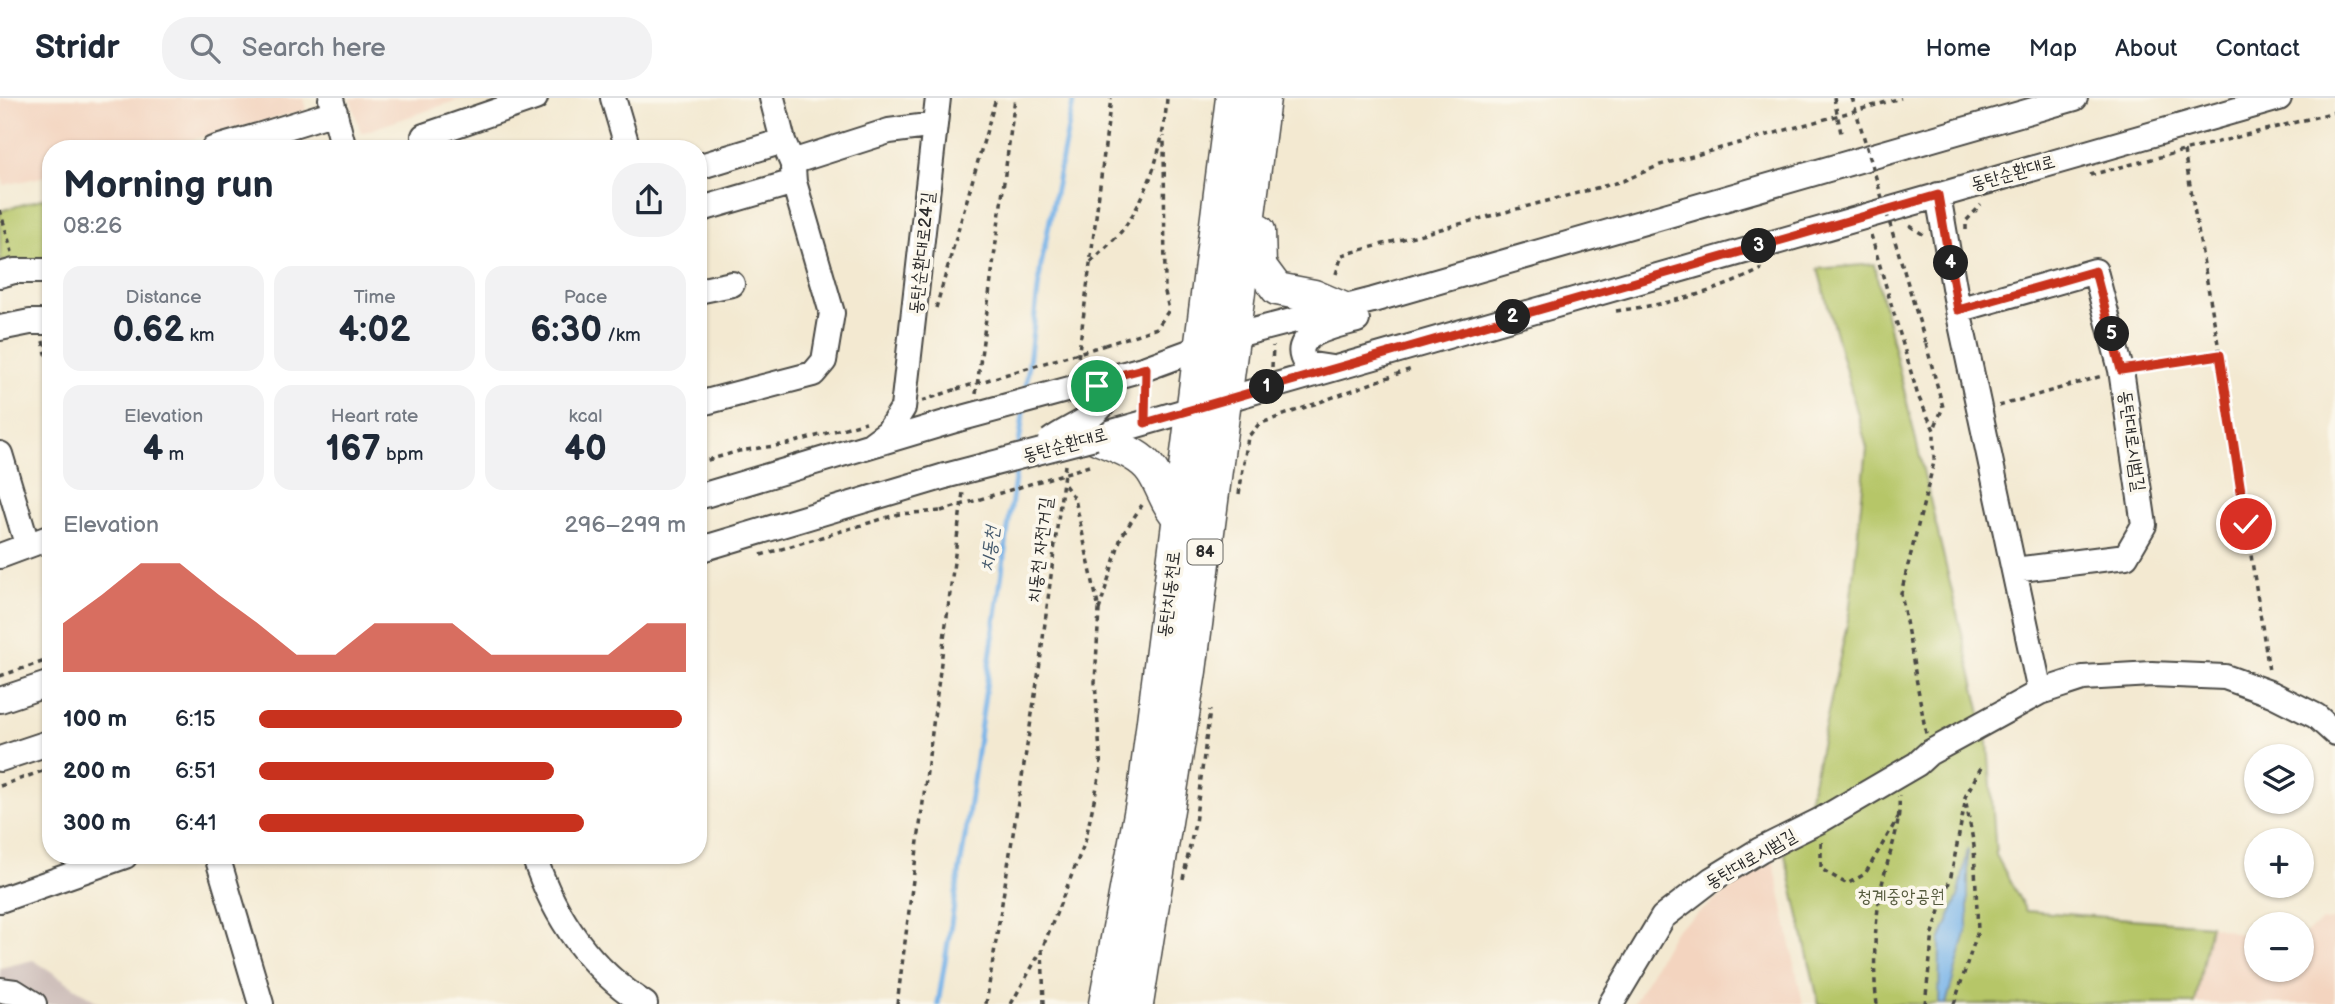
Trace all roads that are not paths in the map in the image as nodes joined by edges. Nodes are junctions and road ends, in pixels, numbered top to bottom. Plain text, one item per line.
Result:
1 (535, 98) edge
2 (613, 98) edge
3 (772, 98) edge
4 (939, 98) edge
5 (1232, 98) edge
6 (1264, 98) edge
7 (2075, 98) edge
8 (2279, 98) edge
9 (332, 105) edge
10 (935, 125) junction
11 (266, 140) edge
12 (342, 140) edge
13 (425, 140) edge
14 (625, 140) edge
15 (790, 162) junction
16 (707, 167) edge
17 (1938, 195) junction
18 (707, 205) edge
19 (1249, 218) junction
20 (42, 271) edge
21 (8, 273) edge
22 (732, 284) dead end
23 (707, 289) edge
24 (1373, 300) junction
25 (1342, 308) junction
26 (1958, 310) junction
27 (42, 322) edge
28 (0, 328) edge
29 (1233, 335) junction
30 (1200, 348) junction
31 (1332, 368) junction
32 (1088, 379) junction
33 (1225, 399) junction
34 (707, 402) edge
35 (903, 408) junction
36 (1192, 410) junction
37 (946, 422) junction
38 (873, 443) junction
39 (1092, 452) junction
40 (1035, 453) junction
41 (2, 469) edge
42 (707, 494) edge
43 (1179, 518) junction
44 (42, 540) edge
45 (27, 544) junction
46 (707, 549) edge
47 (0, 556) edge
48 (2014, 570) junction
49 (42, 686) edge
50 (2040, 692) junction
51 (0, 699) edge
52 (2335, 733) edge
53 (42, 745) edge
54 (0, 758) edge
55 (102, 864) edge
56 (219, 864) edge
57 (537, 864) edge
58 (0, 900) edge
59 (261, 1004) edge
60 (645, 1004) edge
61 (1105, 1004) edge
62 (1138, 1004) edge
63 (1611, 1004) edge

1 - 13 street
2 - 14 street
3 - 15 street
4 - 10 street, 동탄순환대로24길
5 - 30 main road, 동탄치동천로 / 84
6 - 19 main road, 동탄치동천로 / 84
7 - 24 street
8 - 17 street, 동탄순환대로
9 - 11 street
9 - 12 street
10 - 15 street
10 - 35 street, 동탄순환대로24길
15 - 16 street
15 - 18 street
15 - 34 street
17 - 26 street
17 - 31 street, 동탄순환대로
19 - 25 main road
19 - 29 main road, 동탄치동천로 / 84
20 - 21 street
22 - 23 street
24 - 25 street
24 - 31 street
25 - 29 street
26 - 48 street
26 - 48 street, 동탄대로시범길
27 - 28 street
29 - 30 street
29 - 33 main road, 동탄치동천로 / 84
30 - 32 street
30 - 36 main road, 동탄치동천로 / 84
31 - 33 street, 동탄순환대로
32 - 37 street, bridge
32 - 40 street, bridge
33 - 36 street, 동탄순환대로
33 - 62 main road, 동탄치동천로 / 84
35 - 37 street
35 - 38 street
36 - 39 street, 동탄순환대로
36 - 43 main road, 동탄치동천로 / 84
37 - 38 street
38 - 42 street
39 - 40 street, 동탄순환대로, bridge
39 - 43 main road
40 - 46 street, 동탄순환대로, bridge
41 - 45 street
43 - 61 main road, 동탄치동천로 / 84
44 - 45 street
45 - 47 street
48 - 50 street
49 - 51 street
50 - 52 street, 동탄대로시범길
50 - 63 street, 동탄대로시범길
53 - 54 street
55 - 58 street
56 - 59 street
57 - 60 street

